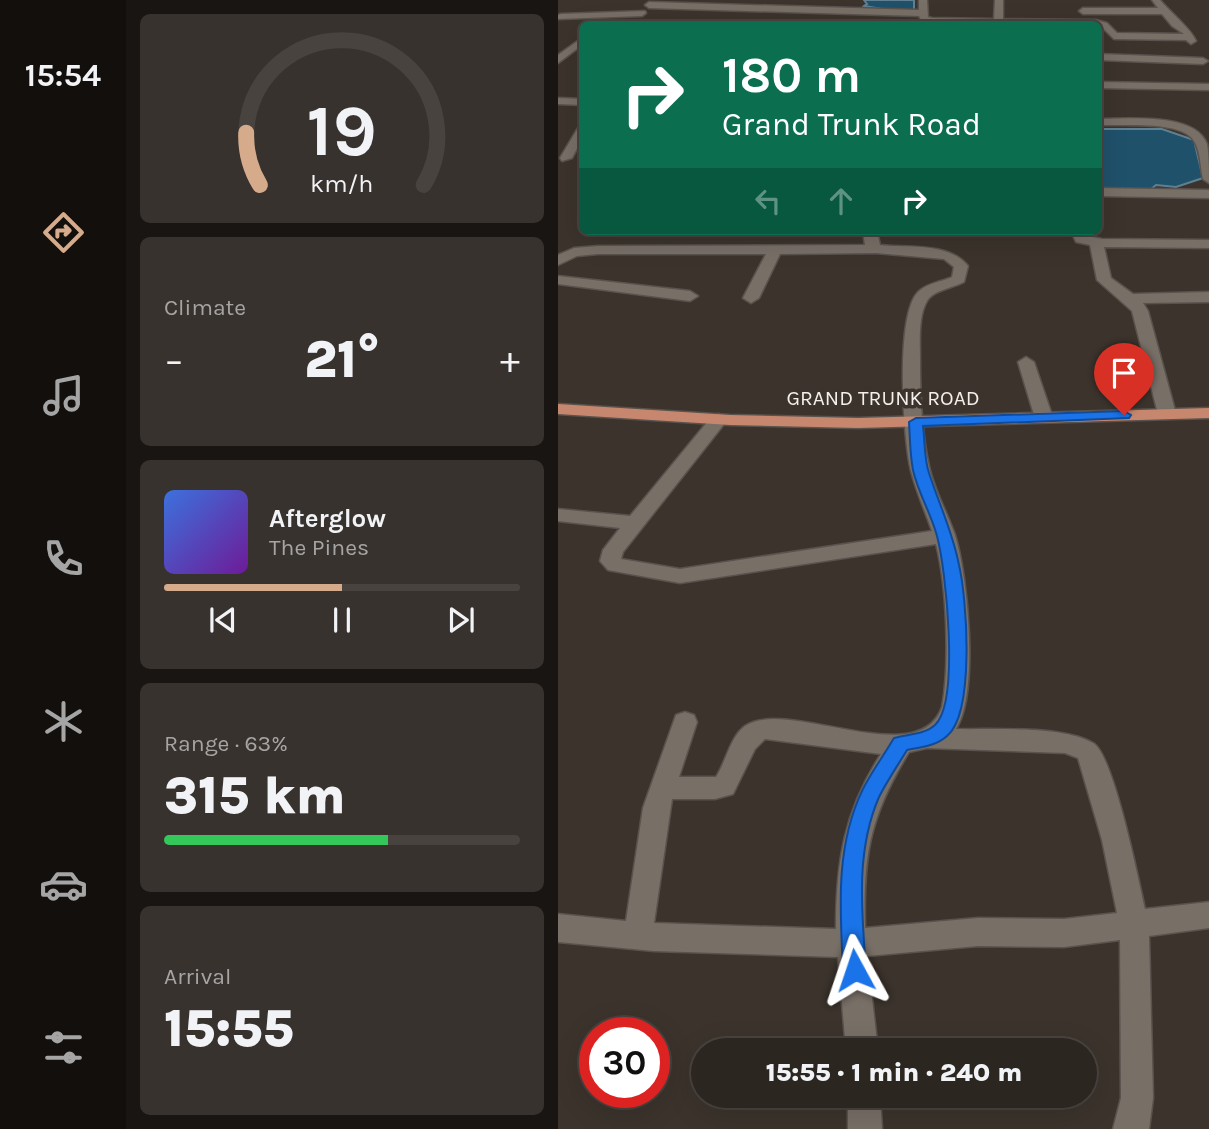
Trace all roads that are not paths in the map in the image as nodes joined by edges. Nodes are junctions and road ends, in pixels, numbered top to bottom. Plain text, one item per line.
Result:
1 (923, 0) edge
2 (999, 0) edge
3 (1076, 0) edge
4 (1156, 0) edge
5 (651, 3) edge
6 (771, 4) edge
7 (820, 6) edge
8 (1083, 11) junction
9 (1165, 11) junction
10 (562, 12) edge
11 (642, 13) junction
12 (924, 13) junction
13 (601, 15) junction
14 (595, 21) edge
15 (625, 21) edge
16 (822, 21) dead end
17 (931, 21) edge
18 (998, 21) edge
19 (1089, 21) edge
20 (1102, 24) edge
21 (1192, 35) junction
22 (1160, 37) junction
23 (579, 41) edge
24 (559, 58) edge
25 (579, 58) edge
26 (1102, 58) edge
27 (1206, 65) edge
28 (1175, 73) junction
29 (1102, 85) edge
30 (1164, 86) junction
31 (1209, 87) edge
32 (1166, 99) dead end
33 (558, 101) edge
34 (579, 102) edge
35 (558, 112) edge
36 (1169, 112) dead end
37 (579, 113) edge
38 (1102, 122) edge
39 (1172, 125) junction
40 (1191, 131) junction
41 (1209, 132) edge
42 (579, 134) edge
43 (562, 158) edge
44 (1209, 179) edge
45 (1102, 192) edge
46 (1209, 194) edge
47 (638, 235) edge
48 (871, 235) edge
49 (1080, 235) edge
50 (1099, 242) junction
51 (1209, 244) edge
52 (876, 248) junction
53 (630, 250) junction
54 (774, 251) junction
55 (558, 261) edge
56 (558, 281) edge
57 (690, 296) dead end
58 (1209, 297) edge
59 (751, 298) dead end
60 (1129, 299) junction
61 (1026, 362) dead end
62 (558, 409) edge
63 (1209, 413) edge
64 (1167, 414) junction
65 (1044, 418) junction
66 (719, 419) junction
67 (916, 422) junction
68 (558, 515) edge
69 (635, 523) junction
70 (945, 536) junction
71 (685, 722) dead end
72 (915, 741) junction
73 (662, 788) junction
74 (1209, 915) edge
75 (1134, 926) junction
76 (558, 928) edge
77 (638, 935) junction
78 (852, 943) junction
79 (861, 1038) edge
80 (864, 1108) edge
81 (865, 1129) edge
82 (1130, 1129) edge

1 - 12 street
2 - 18 street
3 - 8 street
4 - 9 street
5 - 6 street
5 - 11 street
6 - 7 street
7 - 12 street
7 - 16 street
8 - 9 street
8 - 19 street
9 - 21 street
10 - 13 street
11 - 13 street
11 - 15 street
12 - 17 street
13 - 14 street
20 - 22 street
21 - 22 street
21 - 27 street
22 - 28 street
23 - 24 street
24 - 25 street
26 - 28 street
27 - 28 street
28 - 30 street
28 - 31 street
29 - 30 street
30 - 32 street
33 - 34 street
35 - 37 street
36 - 39 street
38 - 39 street
39 - 40 street
40 - 41 street
40 - 44 street
42 - 43 street
45 - 46 street
47 - 53 street
48 - 52 street
49 - 50 street
50 - 51 street
50 - 60 street
52 - 54 street
52 - 67 street
53 - 54 street
53 - 55 street
54 - 59 street
56 - 57 street
58 - 60 street
60 - 64 street
61 - 65 street
62 - 66 main road, GRAND TRUNK ROAD
63 - 64 main road, GRAND TRUNK ROAD
64 - 65 main road, GRAND TRUNK ROAD
65 - 67 main road, GRAND TRUNK ROAD
66 - 67 main road, GRAND TRUNK ROAD
66 - 69 street
67 - 70 street
68 - 69 street
69 - 70 street
70 - 72 street
71 - 73 street
72 - 73 street
72 - 75 street
72 - 78 street
73 - 77 street
74 - 75 street
75 - 78 street
75 - 82 street
76 - 77 street
77 - 78 street
78 - 79 street
80 - 81 street

